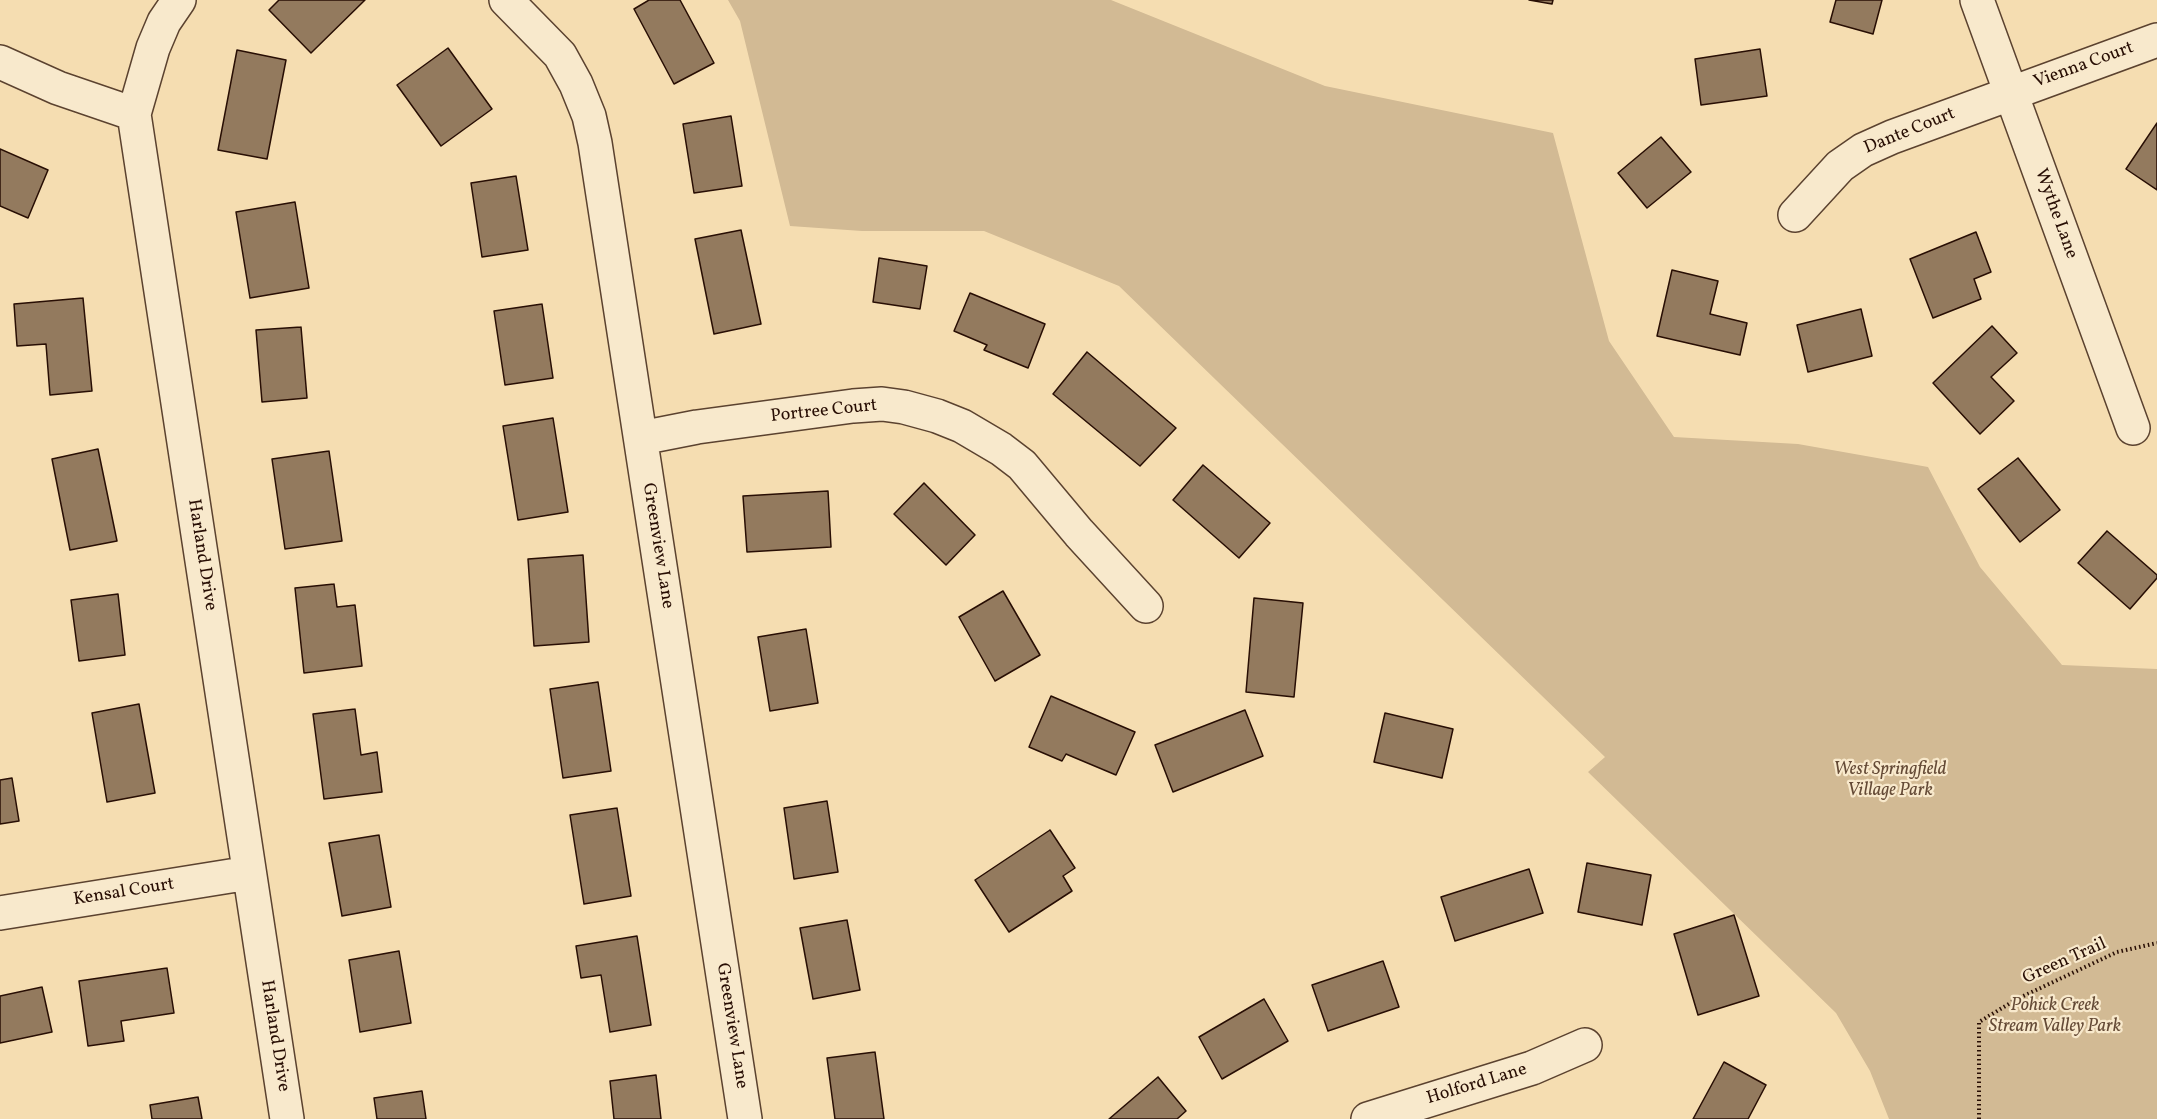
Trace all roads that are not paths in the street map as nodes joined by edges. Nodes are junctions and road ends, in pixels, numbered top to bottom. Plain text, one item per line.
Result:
1 (179, 0) edge
2 (506, 0) edge
3 (1977, 0) edge
4 (2157, 40) edge
5 (0, 62) edge
6 (2011, 93) junction
7 (134, 114) junction
8 (1795, 215) dead end
9 (2133, 428) dead end
10 (641, 438) junction
11 (1146, 606) dead end
12 (249, 873) junction
13 (0, 913) edge
14 (1585, 1046) dead end
15 (287, 1119) edge
16 (745, 1119) edge
17 (1368, 1119) edge

1 - 7 street, Harland Drive
2 - 10 street, Greenview Lane
3 - 6 street, Wythe Lane
4 - 6 street, Vienna Court
5 - 7 street
6 - 8 street, Dante Court
6 - 9 street, Wythe Lane
7 - 12 street, Harland Drive
10 - 11 street, Portree Court
10 - 16 street, Greenview Lane
12 - 13 street, Kensal Court
12 - 15 street, Harland Drive
14 - 17 street, Holford Lane

